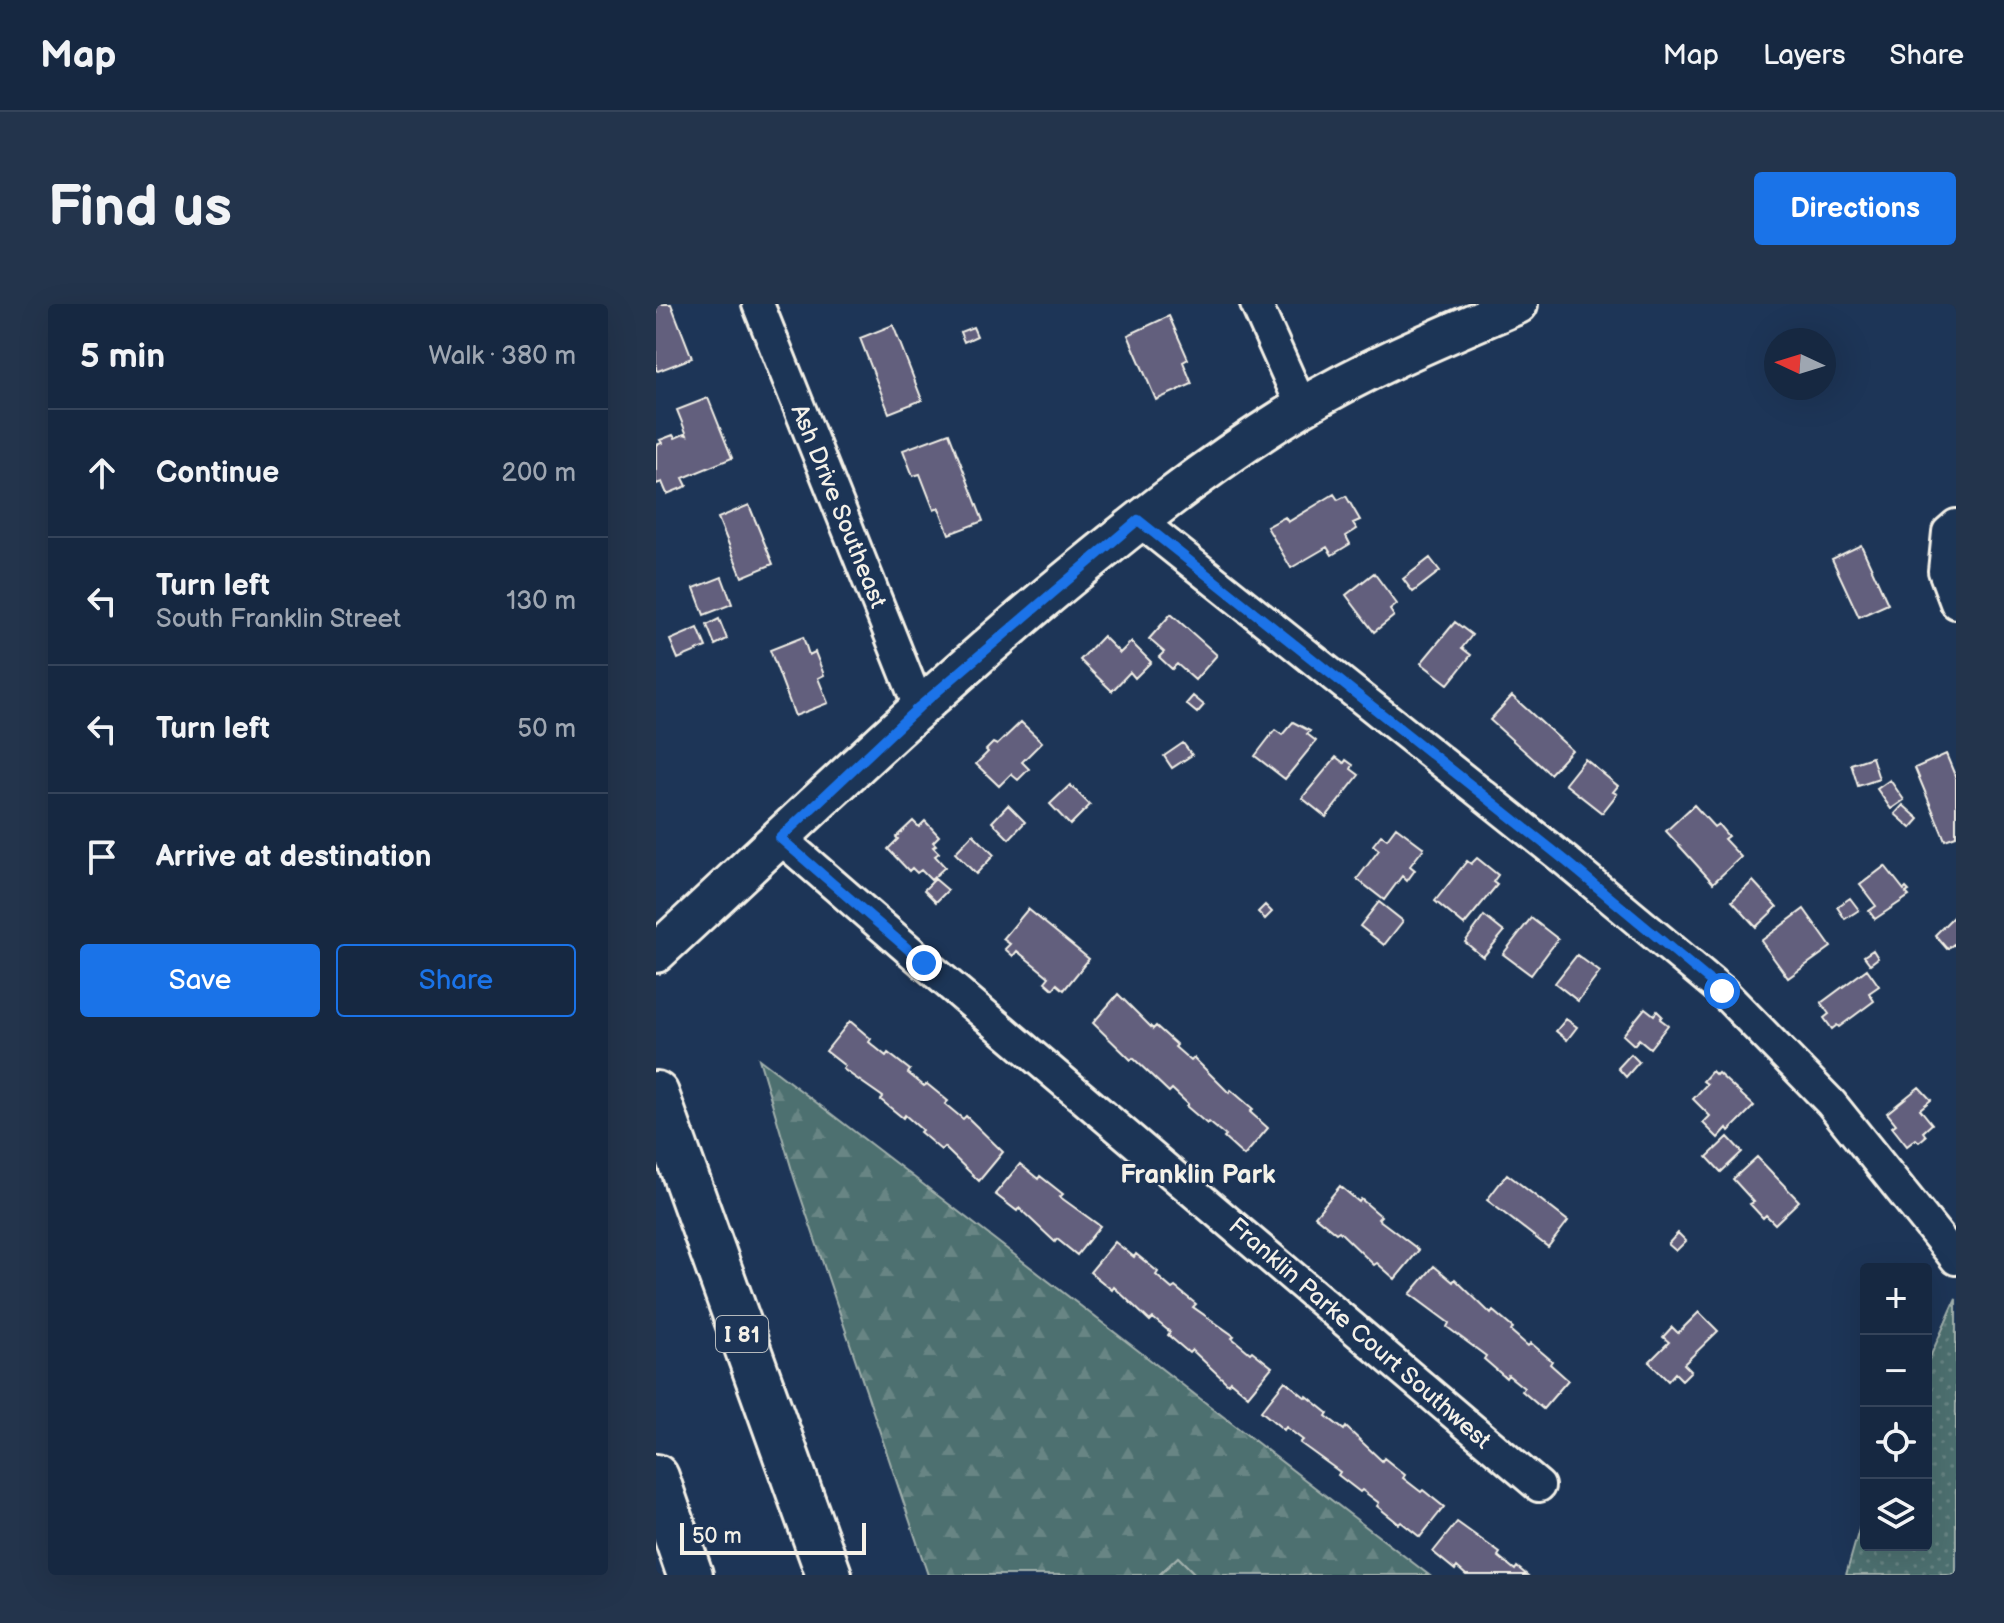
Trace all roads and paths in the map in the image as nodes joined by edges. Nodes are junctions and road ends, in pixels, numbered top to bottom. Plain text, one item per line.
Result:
1 (758, 304) edge
2 (1256, 304) edge
3 (1518, 304) edge
4 (1302, 407) junction
5 (1138, 520) junction
6 (1952, 528) edge
7 (1956, 603) edge
8 (919, 707) junction
9 (780, 838) junction
10 (656, 953) edge
11 (656, 1094) edge
12 (1956, 1259) edge
13 (656, 1477) edge
14 (1539, 1486) dead end
15 (690, 1575) edge
16 (829, 1575) edge

1 - 8 street, Ash Drive Southeast
2 - 4 street
3 - 4 main road
4 - 5 main road
5 - 8 main road
5 - 12 street
6 - 7 street
8 - 9 main road
9 - 10 main road
9 - 14 street, Franklin Parke Court Southwest
11 - 16 highway, I 81
13 - 15 highway

